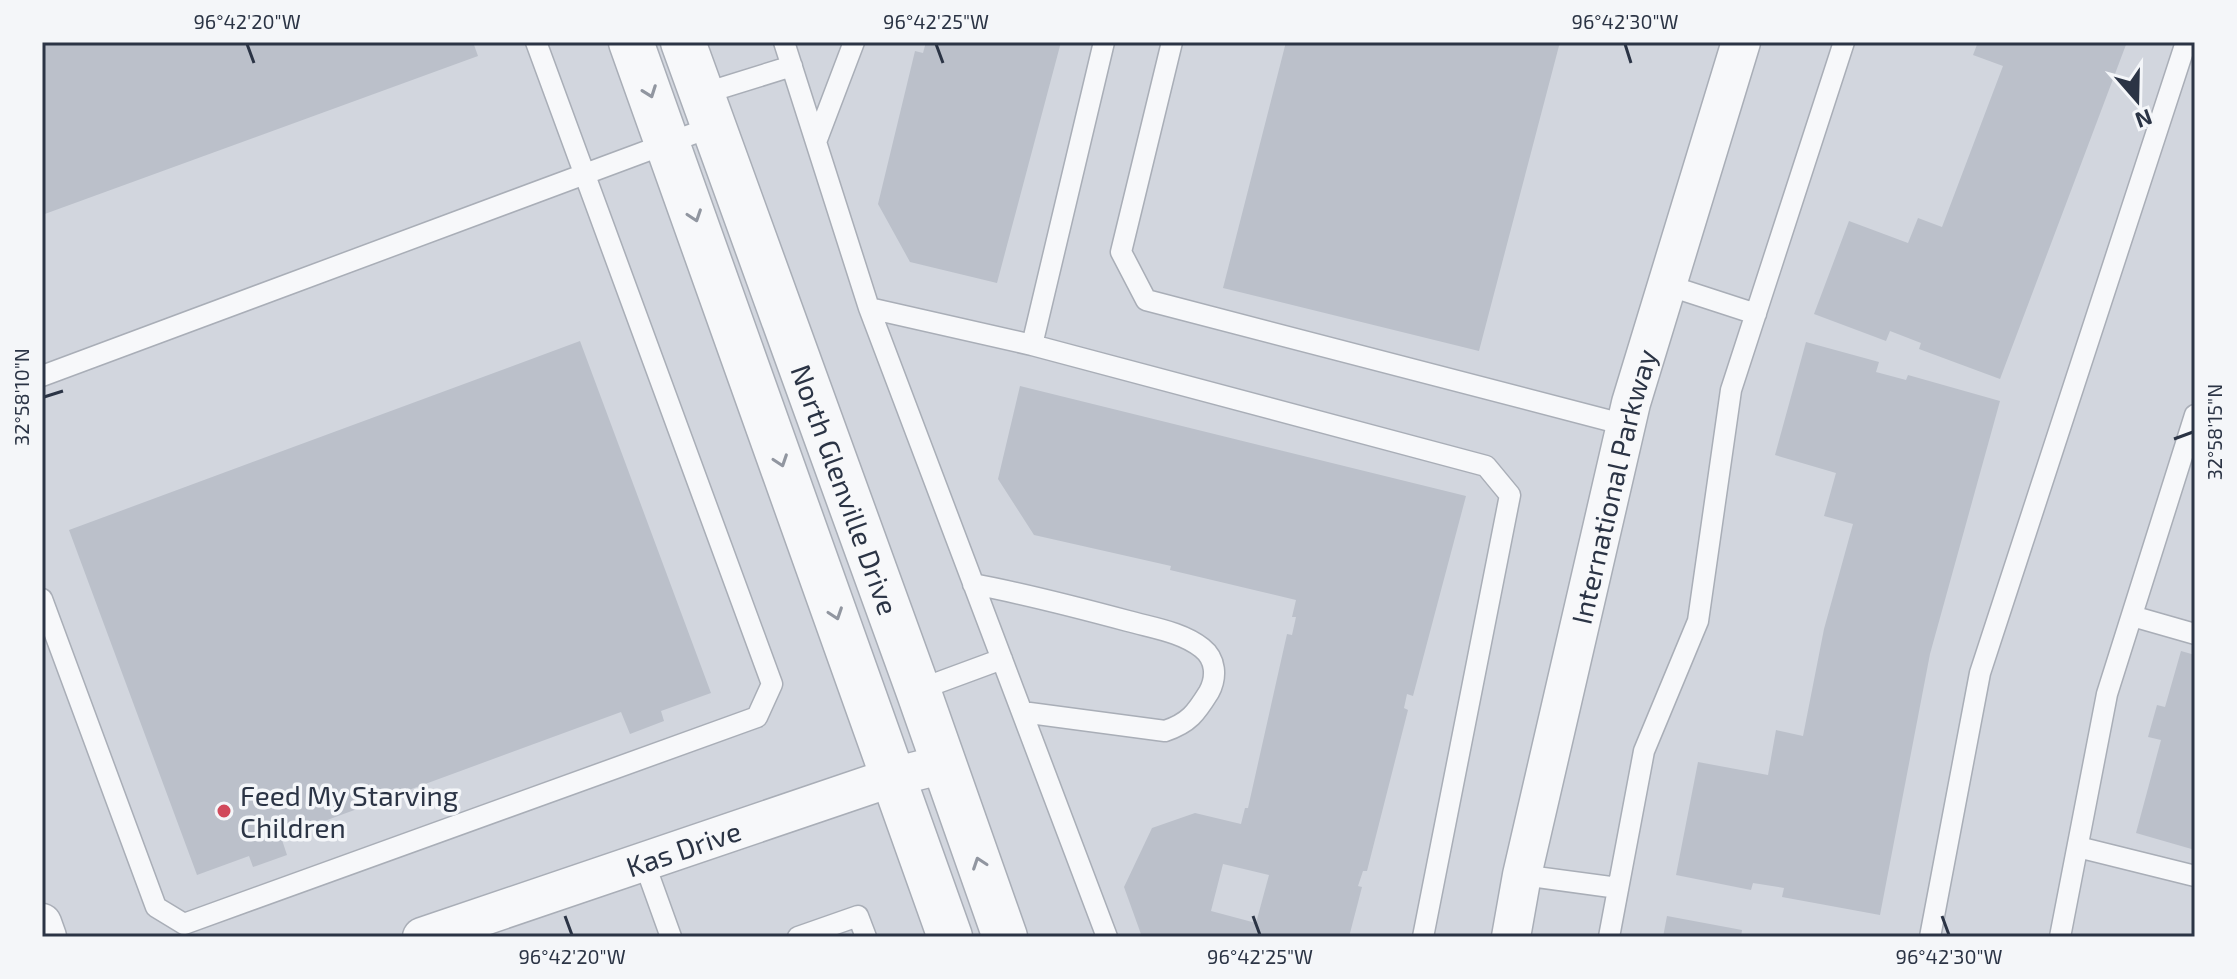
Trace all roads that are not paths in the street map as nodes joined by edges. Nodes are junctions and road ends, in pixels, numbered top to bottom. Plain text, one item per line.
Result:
1 (536, 42) edge
2 (631, 42) edge
3 (683, 42) edge
4 (784, 42) edge
5 (854, 42) edge
6 (1104, 42) edge
7 (1172, 42) edge
8 (1741, 42) edge
9 (1844, 42) edge
10 (2186, 42) edge
11 (792, 66) junction
12 (708, 110) junction
13 (669, 142) junction
14 (816, 142) junction
15 (583, 174) junction
16 (1667, 285) junction
17 (869, 308) junction
18 (1756, 314) junction
19 (1032, 345) junction
20 (42, 376) edge
21 (2195, 415) edge
22 (1626, 425) junction
23 (973, 584) junction
24 (42, 599) edge
25 (2132, 616) junction
26 (2195, 634) edge
27 (1002, 659) junction
28 (918, 690) junction
29 (1022, 712) junction
30 (944, 764) junction
31 (893, 777) junction
32 (2078, 847) junction
33 (644, 862) junction
34 (1522, 875) junction
35 (2195, 876) edge
36 (1618, 888) junction
37 (42, 923) edge
38 (47, 937) edge
39 (422, 937) edge
40 (671, 937) edge
41 (798, 937) edge
42 (866, 937) edge
43 (950, 937) edge
44 (1005, 937) edge
45 (1107, 937) edge
46 (1423, 937) edge
47 (1511, 937) edge
48 (1609, 937) edge
49 (1930, 937) edge
50 (2060, 937) edge

1 - 15 lane
2 -> 13 street, North Glenville Drive
3 - 12 street, North Glenville Drive
4 - 11 lane
5 - 14 lane
6 - 19 lane
7 - 22 lane
8 - 16 street, International Parkway
9 - 18 lane
10 - 49 lane
11 - 12 lane
11 - 14 lane
12 - 13 lane
12 - 28 street, North Glenville Drive
13 - 15 lane
13 -> 31 street, North Glenville Drive
14 - 17 lane
15 - 20 lane
15 - 24 lane
16 - 18 lane
16 - 22 street, International Parkway
17 - 19 lane
17 - 23 lane
18 - 36 lane
19 - 46 lane
21 - 25 lane
22 - 34 street, International Parkway
23 - 27 lane
23 - 29 lane
25 - 26 lane
25 - 32 lane
27 - 28 lane
27 - 29 lane
28 - 30 street, North Glenville Drive
29 - 45 lane
30 - 31 street, Kas Drive
44 -> 30 street, North Glenville Drive
31 - 33 street, Kas Drive
31 - 43 street, North Glenville Drive
32 - 35 lane
32 - 50 lane
33 - 39 street, Kas Drive
33 - 40 lane
34 - 36 lane
34 - 47 street, International Parkway
36 - 48 lane
37 - 38 street
41 - 42 lane

